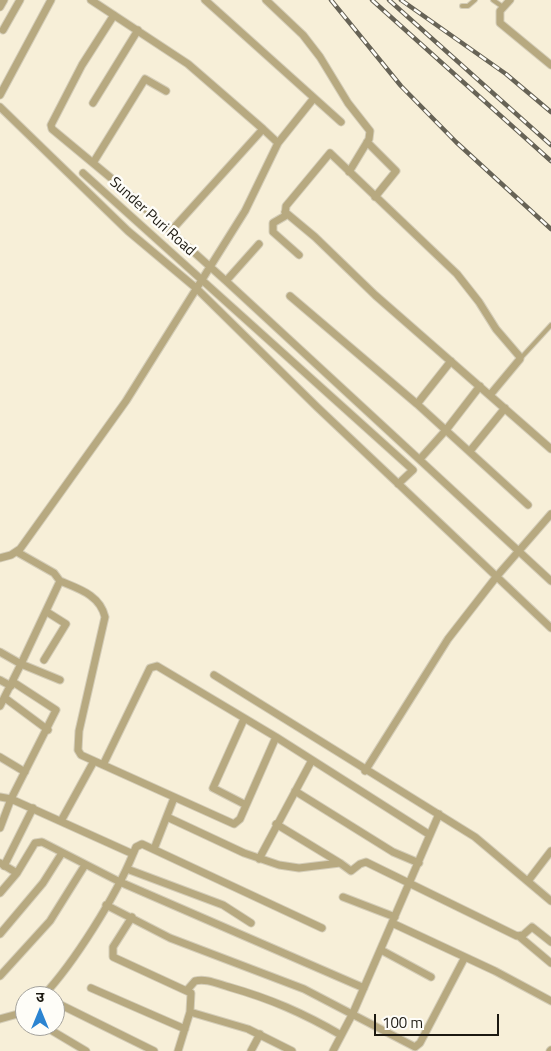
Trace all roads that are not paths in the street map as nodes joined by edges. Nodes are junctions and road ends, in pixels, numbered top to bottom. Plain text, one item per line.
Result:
1 (4, 0) edge
2 (20, 0) edge
3 (50, 0) edge
4 (91, 0) edge
5 (205, 0) edge
6 (266, 0) edge
7 (475, 0) edge
8 (493, 0) edge
9 (510, 0) edge
10 (462, 6) dead end
11 (0, 7) edge
12 (504, 7) junction
13 (114, 15) junction
14 (3, 30) dead end
15 (138, 30) junction
16 (551, 65) edge
17 (166, 91) dead end
18 (0, 95) edge
19 (314, 98) junction
20 (93, 104) dead end
21 (0, 107) edge
22 (342, 122) dead end
23 (263, 129) junction
24 (367, 142) junction
25 (278, 144) junction
26 (94, 163) junction
27 (349, 172) junction
28 (83, 173) dead end
29 (375, 197) junction
30 (285, 212) junction
31 (170, 232) junction
32 (259, 244) dead end
33 (299, 255) dead end
34 (211, 268) junction
35 (202, 280) junction
36 (226, 281) junction
37 (196, 288) junction
38 (290, 296) dead end
39 (551, 325) edge
40 (520, 359) junction
41 (451, 361) junction
42 (480, 386) junction
43 (490, 395) junction
44 (417, 404) junction
45 (505, 408) junction
46 (446, 430) junction
47 (551, 449) edge
48 (470, 452) junction
49 (421, 459) junction
50 (413, 470) junction
51 (398, 484) junction
52 (528, 505) dead end
53 (551, 514) edge
54 (519, 550) junction
55 (17, 552) junction
56 (0, 558) edge
57 (497, 576) junction
58 (60, 581) junction
59 (551, 581) edge
60 (47, 612) junction
61 (551, 628) edge
62 (0, 652) edge
63 (44, 660) dead end
64 (21, 664) junction
65 (214, 675) dead end
66 (0, 680) edge
67 (60, 680) dead end
68 (12, 684) junction
69 (2, 703) edge
70 (244, 719) junction
71 (48, 730) junction
72 (276, 737) junction
73 (0, 756) edge
74 (312, 760) junction
75 (94, 762) junction
76 (103, 765) junction
77 (365, 771) junction
78 (25, 772) junction
79 (295, 791) junction
80 (0, 797) edge
81 (174, 798) junction
82 (11, 799) junction
83 (246, 805) junction
84 (33, 808) junction
85 (439, 814) junction
86 (167, 816) junction
87 (61, 821) junction
88 (276, 824) junction
89 (0, 828) edge
90 (430, 835) junction
91 (154, 849) junction
92 (551, 851) edge
93 (62, 853) junction
94 (132, 854) junction
95 (259, 859) junction
96 (340, 863) junction
97 (419, 863) junction
98 (2, 864) edge
99 (85, 865) junction
100 (127, 868) junction
101 (17, 873) junction
102 (528, 881) junction
103 (120, 882) junction
104 (409, 885) junction
105 (0, 892) edge
106 (343, 897) dead end
107 (551, 900) edge
108 (106, 905) junction
109 (132, 916) junction
110 (394, 920) junction
111 (251, 923) dead end
112 (322, 928) dead end
113 (0, 934) edge
114 (520, 936) junction
115 (551, 942) edge
116 (381, 950) junction
117 (465, 957) junction
118 (551, 964) edge
119 (0, 976) edge
120 (431, 977) dead end
121 (52, 986) edge
122 (90, 988) dead end
123 (364, 988) junction
124 (188, 989) junction
125 (551, 1001) edge
126 (65, 1007) edge
127 (190, 1012) junction
128 (353, 1013) junction
129 (15, 1015) edge
130 (0, 1018) edge
131 (185, 1029) junction
132 (260, 1034) junction
133 (341, 1035) junction
134 (61, 1036) edge
135 (86, 1051) edge
136 (154, 1051) edge
137 (179, 1051) edge
138 (251, 1051) edge
139 (292, 1051) edge
140 (333, 1051) edge

1 - 11 street
2 - 14 street
3 - 18 street
4 - 13 street
5 - 19 street
6 - 24 street
7 - 10 lane
8 - 12 lane
9 - 12 street
12 - 16 street
13 - 15 street
13 - 26 street
15 - 20 street
15 - 23 street
17 - 26 street
19 - 22 street
19 - 25 street
21 - 37 street
23 - 25 street
23 - 31 street
24 - 27 street
24 - 29 street
25 - 34 street
26 - 31 street
27 - 29 street
27 - 30 street
28 - 35 street, Sunder Puri Road
29 - 40 street
30 - 33 street
30 - 41 street
31 - 34 street
32 - 36 street
34 - 35 street
34 - 36 street
35 - 37 street
35 - 50 street, Sunder Puri Road
36 - 49 street
37 - 51 street
37 - 55 street
38 - 44 street
39 - 40 lane
40 - 43 street
41 - 42 street
41 - 44 street
42 - 43 street
42 - 46 street
43 - 45 street
44 - 46 street
45 - 47 street
45 - 48 street
46 - 48 street
46 - 49 street
48 - 52 street
49 - 50 street
49 - 54 street
50 - 51 street
51 - 57 street
53 - 54 street
54 - 57 street
54 - 59 street
55 - 56 street
55 - 58 street
57 - 61 street
57 - 77 street
58 - 60 street
58 - 75 street
60 - 63 street
60 - 64 street
62 - 64 street
64 - 67 street
64 - 68 street
65 - 77 street
66 - 68 street
68 - 69 street
68 - 71 street
69 - 71 street
70 - 72 street
70 - 76 street
70 - 83 street
71 - 78 street
72 - 74 street
72 - 83 street
73 - 78 street
74 - 79 street
74 - 90 street
75 - 76 street
75 - 87 street
76 - 81 street
77 - 85 street
78 - 82 street
79 - 88 street
79 - 97 street
80 - 82 street
81 - 83 street
81 - 86 street
82 - 84 street
82 - 89 street
84 - 87 street
84 - 98 street
85 - 90 street
85 - 102 street
86 - 91 street
86 - 95 street
87 - 94 street
88 - 95 street
88 - 96 street
90 - 97 street
91 - 94 street
91 - 112 street
92 - 102 street
93 - 99 street
93 - 101 street
93 - 113 street
94 - 100 street
95 - 96 street
96 - 104 street
97 - 104 street
98 - 101 street
99 - 103 street
99 - 119 street
100 - 103 street
100 - 111 street
101 - 105 street
102 - 107 street
103 - 108 street
103 - 123 street
104 - 110 street
104 - 114 street
106 - 110 street
108 - 109 street
108 - 121 street
109 - 124 street
109 - 128 street
110 - 116 street
110 - 117 street
114 - 115 street
114 - 118 street
116 - 120 street
116 - 123 street
117 - 125 street
117 - 128 street
122 - 131 street
123 - 128 street
124 - 127 street
124 - 133 street
126 - 136 street
127 - 131 street
127 - 132 street
128 - 133 street
129 - 130 street
131 - 137 street
132 - 138 street
132 - 139 street
133 - 140 street
134 - 135 street

